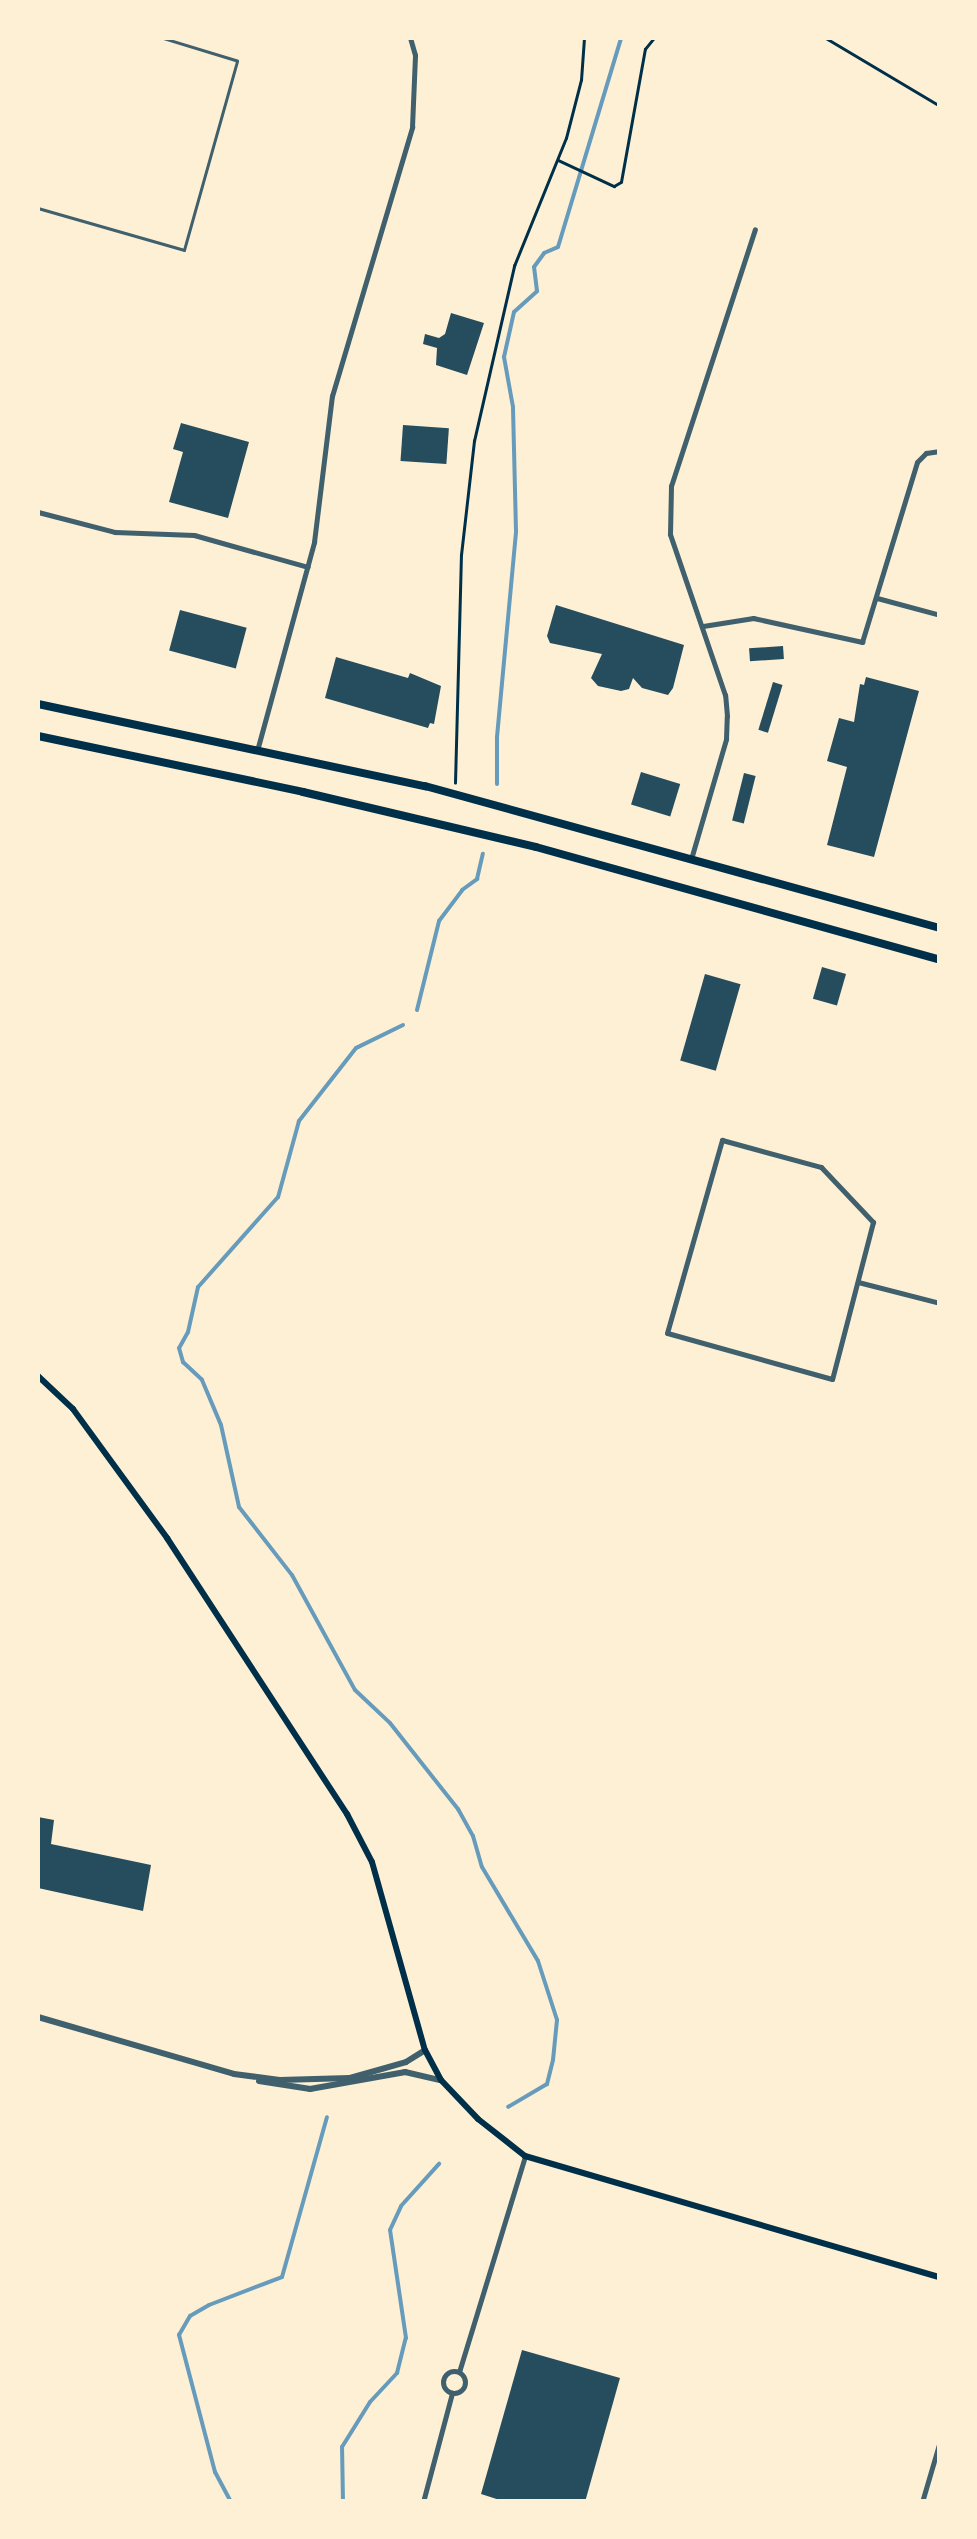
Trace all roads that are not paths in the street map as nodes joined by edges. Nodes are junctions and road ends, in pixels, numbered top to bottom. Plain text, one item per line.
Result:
1 (162, 38) edge
2 (410, 38) edge
3 (38, 208) edge
4 (754, 229) dead end
5 (940, 451) edge
6 (38, 512) edge
7 (308, 567) junction
8 (877, 598) junction
9 (940, 615) edge
10 (703, 626) junction
11 (38, 704) edge
12 (38, 736) edge
13 (258, 747) junction
14 (691, 859) junction
15 (940, 928) edge
16 (940, 960) edge
17 (858, 1282) junction
18 (940, 1303) edge
19 (38, 1376) edge
20 (38, 2017) edge
21 (426, 2050) junction
22 (234, 2074) junction
23 (441, 2080) junction
24 (525, 2156) junction
25 (940, 2277) edge
26 (459, 2372) junction
27 (452, 2393) junction
28 (940, 2441) edge
29 (422, 2502) edge
30 (922, 2502) edge

1 - 3 lane
2 - 7 street
4 - 10 street
5 - 8 street
6 - 7 street
7 - 13 street
8 - 9 street
8 - 10 street
10 - 14 street
11 - 13 highway
12 - 16 highway
13 - 14 highway
14 - 15 highway
17 - 17 street
17 - 18 street
19 - 21 main road
20 - 22 street
21 - 22 street
21 - 23 main road
22 - 23 street
23 - 24 main road
24 - 25 main road
24 - 26 street
26 - 27 street
26 - 27 street
27 - 29 street
28 - 30 street

